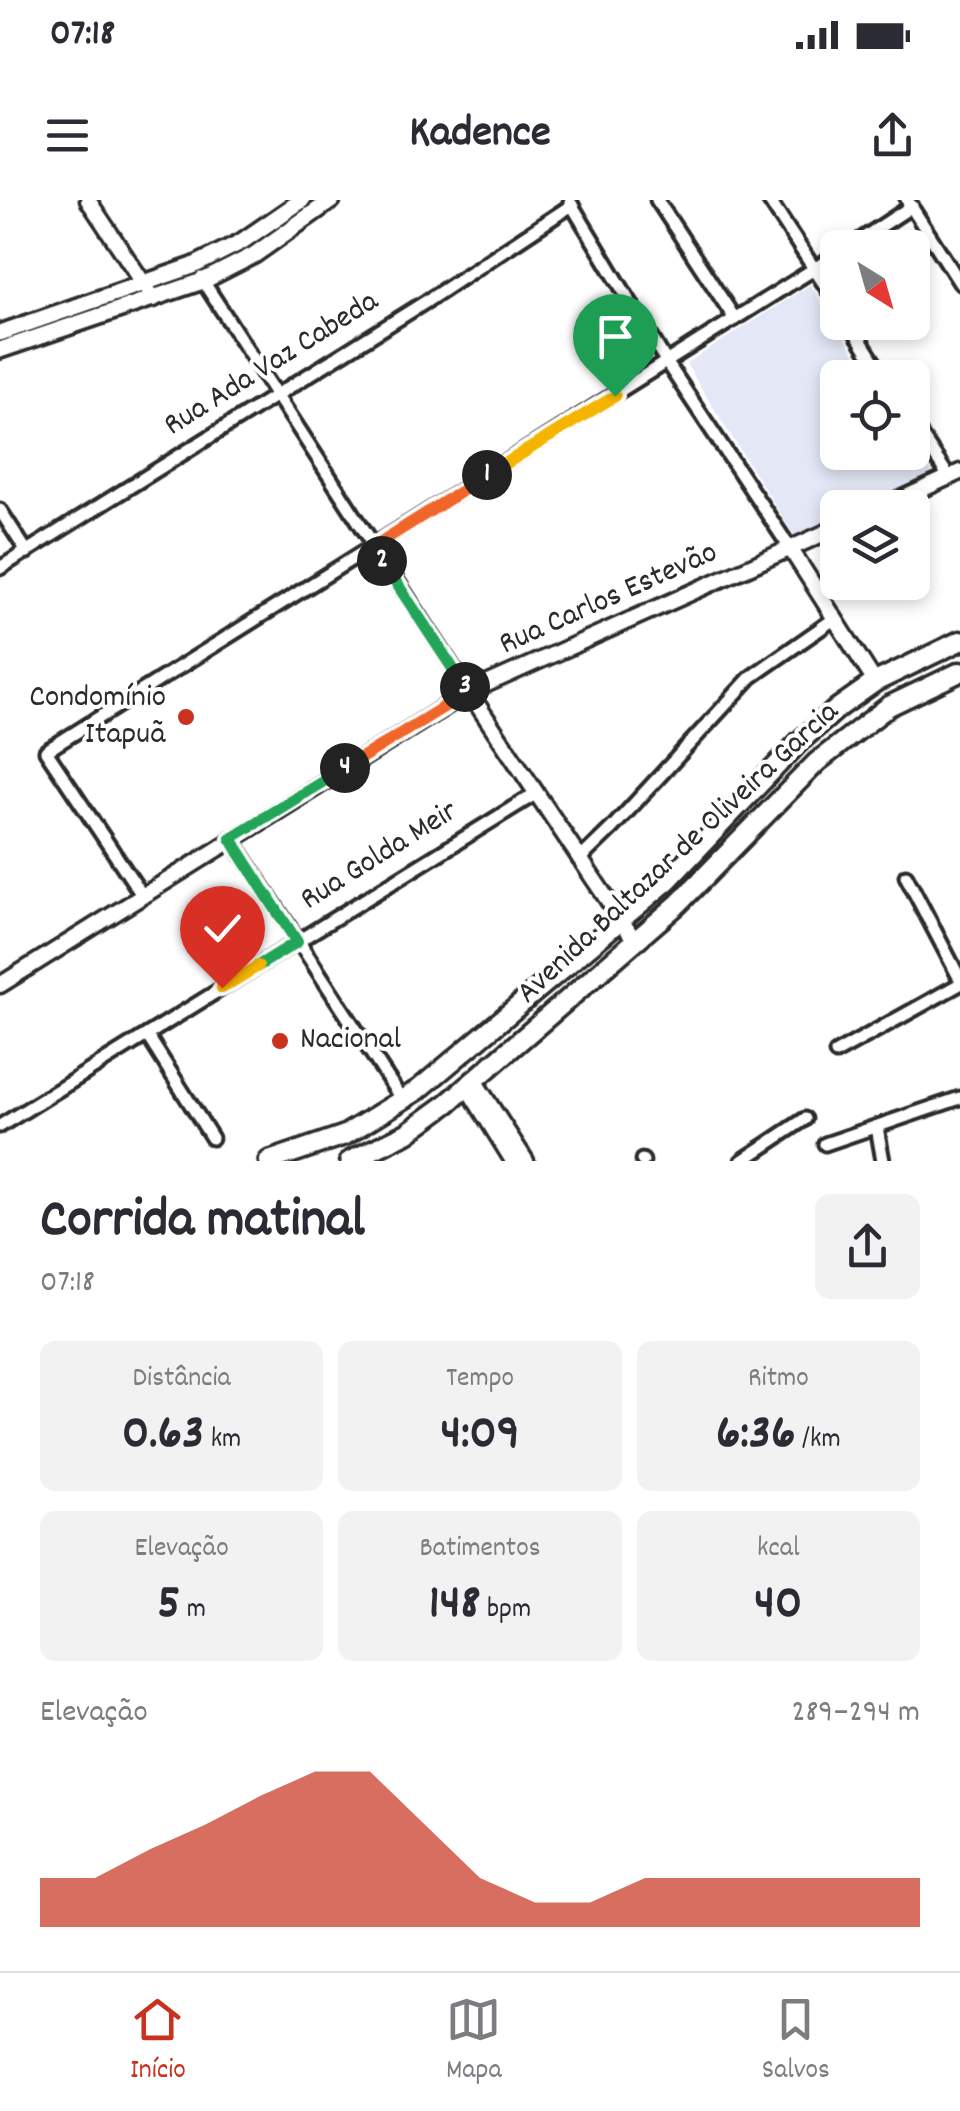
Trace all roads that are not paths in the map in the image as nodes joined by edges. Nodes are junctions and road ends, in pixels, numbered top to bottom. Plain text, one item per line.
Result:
1 (88, 200) edge
2 (332, 200) edge
3 (657, 200) edge
4 (769, 200) edge
5 (294, 202) edge
6 (570, 203) edge
7 (910, 203) edge
8 (301, 222) junction
9 (873, 230) edge
10 (193, 266) junction
11 (820, 266) edge
12 (814, 270) junction
13 (820, 279) edge
14 (203, 281) junction
15 (960, 282) edge
16 (144, 285) junction
17 (154, 299) junction
18 (735, 319) junction
19 (0, 333) edge
20 (0, 350) edge
21 (668, 363) junction
22 (276, 394) junction
23 (930, 445) edge
24 (954, 475) edge
25 (921, 490) edge
26 (0, 510) edge
27 (820, 535) edge
28 (373, 547) junction
29 (790, 548) junction
30 (26, 552) junction
31 (0, 568) edge
32 (834, 619) junction
33 (960, 641) edge
34 (960, 672) edge
35 (875, 682) junction
36 (468, 692) junction
37 (535, 794) junction
38 (231, 838) junction
39 (578, 860) junction
40 (906, 876) dead end
41 (142, 895) junction
42 (619, 922) junction
43 (635, 941) junction
44 (297, 942) junction
45 (960, 981) edge
46 (0, 985) edge
47 (147, 1035) junction
48 (836, 1054) dead end
49 (471, 1083) junction
50 (960, 1098) edge
51 (402, 1100) junction
52 (805, 1119) dead end
53 (0, 1126) edge
54 (877, 1127) junction
55 (212, 1138) dead end
56 (825, 1144) dead end
57 (269, 1161) edge
58 (350, 1161) edge
59 (514, 1161) edge
60 (526, 1161) edge
61 (742, 1161) edge
62 (883, 1161) edge

1 - 16 street
2 - 8 main road
3 - 18 street
4 - 12 street
5 - 8 street
5 - 10 main road
6 - 21 street
6 - 22 street, Rua Ada Vaz Cabeda
7 - 9 street
7 - 15 street
8 - 14 main road
10 - 14 street
10 - 16 main road
11 - 12 street
12 - 13 street
12 - 18 street
14 - 17 main road
14 - 22 street
16 - 17 street
16 - 19 main road
17 - 20 main road
18 - 21 street
21 - 28 street
21 - 29 street
22 - 28 street
22 - 30 street, Rua Ada Vaz Cabeda
23 - 24 street
24 - 25 street
26 - 30 street
27 - 29 street, Rua Carlos Estevão
28 - 36 street
28 - 41 street
29 - 32 street
29 - 36 street, Rua Carlos Estevão
30 - 31 street, Rua Ada Vaz Cabeda
32 - 35 street
32 - 39 street
33 - 35 main road, Avenida Baltazar de Oliveira Garcia
34 - 43 main road, Avenida Baltazar de Oliveira Garcia
35 - 42 main road, Avenida Baltazar de Oliveira Garcia
36 - 37 street
36 - 38 street, Rua Carlos Estevão
37 - 39 street
37 - 44 street, Rua Golda Meir
38 - 41 street, Rua Carlos Estevão
38 - 44 street
39 - 42 street
40 - 45 street
41 - 46 street, Rua Carlos Estevão
42 - 43 street
42 - 51 main road, Avenida Baltazar de Oliveira Garcia
43 - 49 main road, Avenida Baltazar de Oliveira Garcia
44 - 47 street, Rua Golda Meir
44 - 51 street
45 - 48 street
47 - 53 street, Rua Golda Meir
47 - 55 street
49 - 58 main road, Avenida Baltazar de Oliveira Garcia
49 - 59 street
49 - 60 street
50 - 54 street
51 - 57 main road, Avenida Baltazar de Oliveira Garcia
52 - 61 street
54 - 56 street
54 - 62 street

